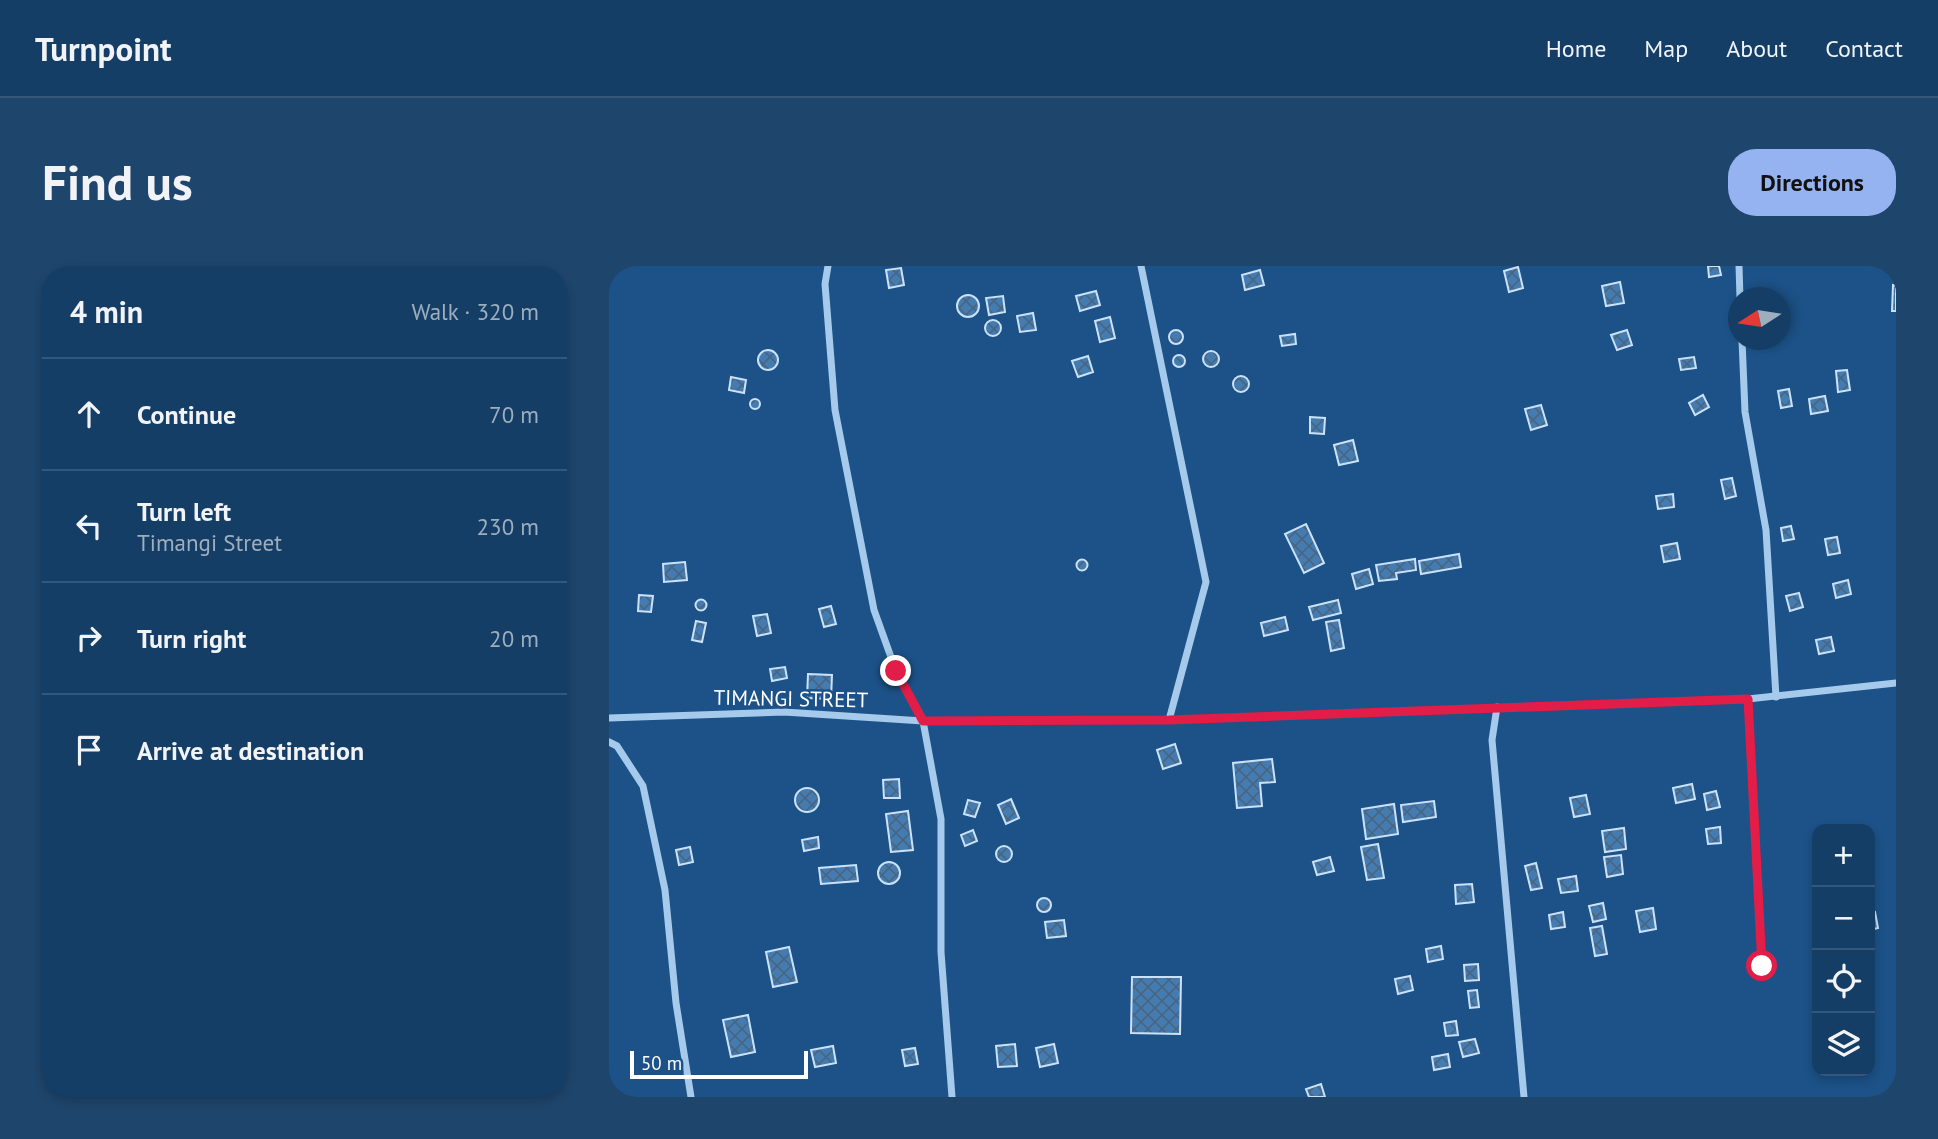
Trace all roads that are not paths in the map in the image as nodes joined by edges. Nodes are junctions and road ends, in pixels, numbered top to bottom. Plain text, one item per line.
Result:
1 (828, 266) edge
2 (1141, 266) edge
3 (1739, 266) edge
4 (1740, 287) edge
5 (1742, 350) edge
6 (1896, 683) edge
7 (1776, 696) junction
8 (1497, 707) junction
9 (609, 718) edge
10 (1169, 720) junction
11 (923, 721) junction
12 (609, 742) edge
13 (691, 1097) edge
14 (952, 1097) edge
15 (1524, 1097) edge

1 - 11 street
2 - 10 street
3 - 4 street
5 - 7 street
6 - 7 street, TIMANGI STREET
7 - 8 street, TIMANGI STREET
8 - 10 street, TIMANGI STREET
8 - 15 street
9 - 11 street, TIMANGI STREET
10 - 11 street, TIMANGI STREET
11 - 14 street
12 - 13 street

